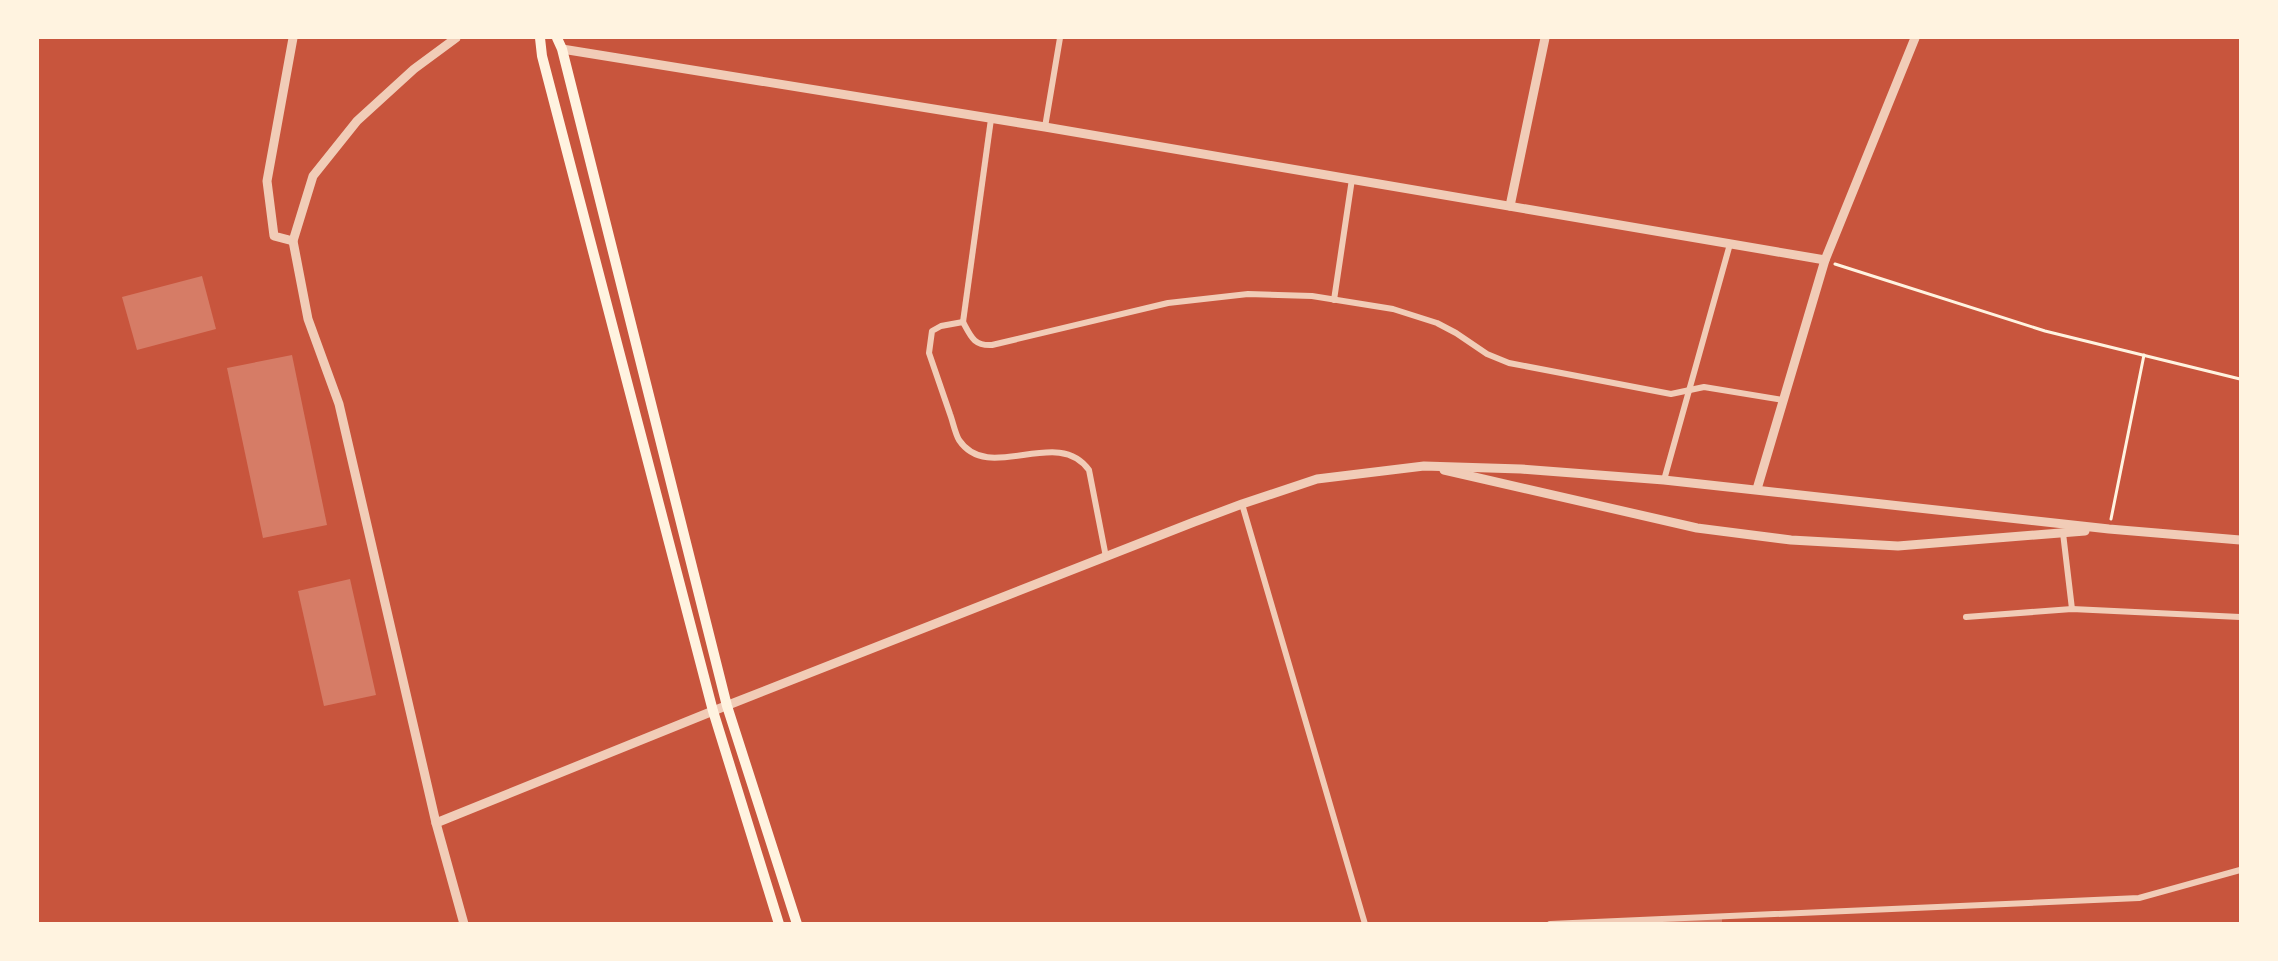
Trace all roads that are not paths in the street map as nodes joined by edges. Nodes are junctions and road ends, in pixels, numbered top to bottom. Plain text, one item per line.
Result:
1 (293, 38) edge
2 (456, 38) edge
3 (540, 38) edge
4 (557, 38) edge
5 (1060, 38) edge
6 (1545, 38) edge
7 (1915, 38) edge
8 (562, 49) junction
9 (991, 119) junction
10 (1045, 127) junction
11 (1352, 179) junction
12 (1510, 206) junction
13 (293, 241) junction
14 (1730, 244) junction
15 (1825, 261) junction
16 (1334, 300) junction
17 (963, 322) junction
18 (1691, 388) junction
19 (1783, 400) junction
20 (1424, 466) junction
21 (1664, 480) junction
22 (1757, 489) junction
23 (1242, 504) junction
24 (2109, 529) junction
25 (2063, 533) junction
26 (2241, 540) edge
27 (1106, 556) junction
28 (2072, 609) junction
29 (1966, 617) dead end
30 (2241, 617) edge
31 (727, 705) junction
32 (713, 711) junction
33 (436, 823) junction
34 (2241, 870) edge
35 (1567, 923) edge
36 (464, 924) edge
37 (779, 924) edge
38 (797, 924) edge
39 (1365, 924) edge
40 (1550, 924) edge

1 - 13 street
2 - 13 street
3 - 32 main road
4 - 8 main road
5 - 10 street
6 - 12 street
7 - 15 street
8 - 9 street
8 - 31 main road
9 - 10 street
9 - 17 street
10 - 11 street
11 - 12 street
11 - 16 street
12 - 14 street
13 - 33 street
14 - 15 street
14 - 18 street
15 - 19 street
16 - 17 street
16 - 18 street
17 - 27 street
18 - 19 street
18 - 21 street
19 - 22 street
20 - 21 street
20 - 23 street
20 - 25 street
21 - 22 street
22 - 24 street
23 - 27 street
23 - 39 street
24 - 25 street
24 - 26 street
25 - 28 street
27 - 31 street
28 - 29 street
28 - 30 street
31 - 32 street
31 - 38 main road
32 - 33 street
32 - 37 main road
33 - 36 street
34 - 35 street
35 - 40 street

